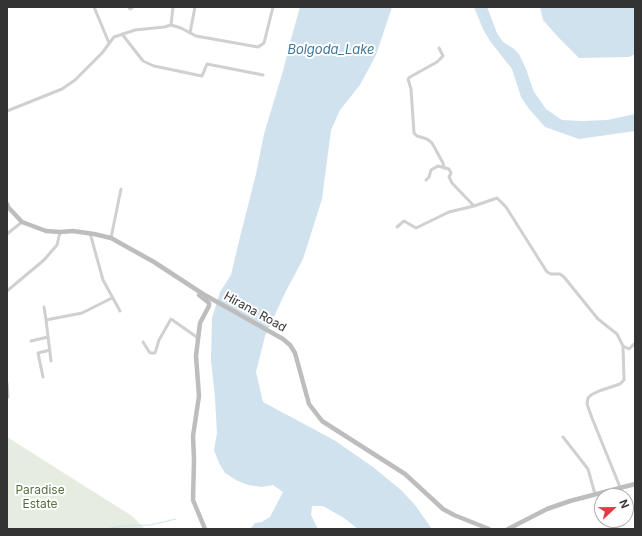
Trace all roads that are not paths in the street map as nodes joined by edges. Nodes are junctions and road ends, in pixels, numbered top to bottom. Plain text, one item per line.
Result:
1 (94, 7) edge
2 (129, 7) edge
3 (133, 7) edge
4 (173, 7) edge
5 (195, 7) edge
6 (273, 7) edge
7 (171, 25) junction
8 (190, 33) junction
9 (122, 34) junction
10 (109, 43) junction
11 (439, 48) dead end
12 (263, 75) dead end
13 (7, 111) edge
14 (444, 168) junction
15 (426, 180) dead end
16 (121, 189) dead end
17 (7, 204) edge
18 (474, 206) junction
19 (22, 222) junction
20 (397, 227) dead end
21 (60, 232) junction
22 (90, 233) junction
23 (7, 234) edge
24 (111, 238) junction
25 (196, 290) junction
26 (7, 291) edge
27 (112, 298) junction
28 (44, 307) dead end
29 (120, 311) dead end
30 (46, 320) junction
31 (48, 336) junction
32 (198, 338) junction
33 (31, 341) dead end
34 (143, 342) dead end
35 (635, 343) edge
36 (623, 346) junction
37 (50, 350) junction
38 (52, 361) dead end
39 (43, 376) dead end
40 (7, 383) edge
41 (8, 397) dead end
42 (563, 437) dead end
43 (635, 484) edge
44 (620, 487) junction
45 (616, 488) edge
46 (594, 490) edge
47 (594, 494) edge
48 (205, 529) edge
49 (489, 529) edge
50 (508, 529) edge

1 - 10 street
2 - 3 street
4 - 7 street
5 - 8 street
6 - 8 street
7 - 8 street
7 - 9 street
9 - 10 street
9 - 12 street
10 - 13 street
11 - 14 street
14 - 15 street
14 - 18 street
16 - 24 street
17 - 19 street
18 - 20 street
18 - 36 street
19 - 21 street, Hirana Road
19 - 23 street
21 - 22 street, Hirana Road
21 - 26 street
22 - 24 street, Hirana Road
22 - 27 street
24 - 25 street, Hirana Road
25 - 32 street
25 - 49 street, Hirana Road
27 - 29 street
27 - 30 street
28 - 30 street
30 - 31 street
31 - 33 street
31 - 37 street
32 - 34 street
32 - 48 street
35 - 36 street
36 - 44 street
37 - 38 street
37 - 39 street
40 - 41 street
42 - 46 street
43 - 44 street
44 - 45 street
47 - 50 street

